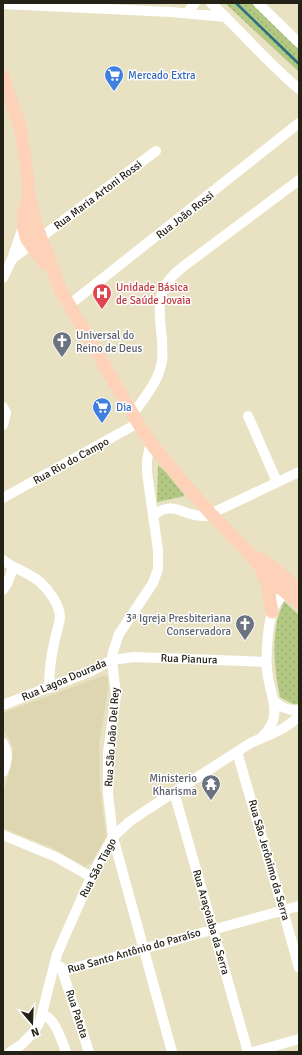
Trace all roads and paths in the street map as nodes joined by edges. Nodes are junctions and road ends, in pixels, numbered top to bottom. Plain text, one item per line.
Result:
1 (195, 3) edge
2 (211, 3) edge
3 (258, 3) edge
4 (3, 4) edge
5 (187, 13) junction
6 (226, 17) junction
7 (299, 43) edge
8 (3, 76) edge
9 (299, 89) edge
10 (299, 123) edge
11 (156, 151) dead end
12 (299, 180) edge
13 (30, 223) junction
14 (36, 242) junction
15 (12, 259) junction
16 (3, 278) edge
17 (69, 305) junction
18 (3, 407) edge
19 (248, 416) dead end
20 (135, 418) junction
21 (3, 425) edge
22 (151, 442) junction
23 (299, 472) edge
24 (277, 482) junction
25 (3, 498) edge
26 (207, 509) junction
27 (154, 515) junction
28 (248, 552) junction
29 (3, 560) edge
30 (260, 566) junction
31 (13, 568) junction
32 (3, 590) edge
33 (294, 591) edge
34 (299, 603) edge
35 (272, 612) junction
36 (112, 660) junction
37 (266, 662) junction
38 (49, 688) junction
39 (273, 700) junction
40 (3, 705) edge
41 (299, 710) edge
42 (299, 716) edge
43 (262, 737) junction
44 (3, 743) edge
45 (237, 752) junction
46 (3, 772) edge
47 (174, 792) junction
48 (3, 835) edge
49 (113, 837) junction
50 (91, 877) junction
51 (299, 906) edge
52 (283, 910) junction
53 (213, 930) junction
54 (143, 949) junction
55 (57, 954) junction
56 (299, 968) edge
57 (62, 971) junction
58 (43, 1014) junction
59 (299, 1039) edge
60 (10, 1052) edge
61 (66, 1052) edge
62 (89, 1052) edge
63 (172, 1052) edge
64 (248, 1052) edge
65 (252, 1052) edge

1 - 5 street
2 - 6 street
3 - 7 street
4 - 5 street
5 - 6 street
6 - 9 street
8 - 13 main road
10 - 17 street, Rua João Rossi
11 - 14 street, Rua Maria Artoni Rossi
12 - 20 street
13 - 14 main road
13 - 15 street
14 - 15 street, Rua Maria Artoni Rossi
14 - 17 main road
15 - 16 street
17 - 20 main road
18 - 21 street
19 - 24 street
20 - 22 main road
20 - 25 street, Rua Rio do Campo
22 - 26 main road
22 - 27 street, Rua Lagoa Dourada
23 - 24 street
24 - 26 street
26 - 27 street
26 - 28 main road
27 - 36 street, Rua Lagoa Dourada
28 - 30 main road
28 - 33 main road
29 - 31 street
30 - 33 main road
30 - 35 main road
31 - 32 street
31 - 38 street
33 - 34 main road
33 - 35 street
35 - 37 street
36 - 37 street, Rua Pianura
36 - 38 street, Rua Lagoa Dourada
36 - 49 street, Rua São João Del Rey
37 - 39 street
38 - 40 street, Rua Lagoa Dourada
39 - 41 street
39 - 43 street
42 - 43 street, Rua São Tiago
43 - 45 street, Rua São Tiago
44 - 46 street
45 - 47 street, Rua São Tiago
45 - 52 street, Rua São Jerônimo da Serra
47 - 49 street, Rua São Tiago
47 - 53 street, Rua Araçoiaba da Serra
48 - 50 street
49 - 50 street, Rua São Tiago
49 - 54 street, Rua São João Del Rey
50 - 55 street, Rua São Tiago
51 - 52 street, Rua Santo Antônio do Paraíso
52 - 53 street, Rua Santo Antônio do Paraíso
52 - 56 street, Rua São Jerônimo da Serra
53 - 54 street, Rua Santo Antônio do Paraíso
53 - 64 street, Rua Araçoiaba da Serra
54 - 57 street, Rua Santo Antônio do Paraíso
54 - 63 street, Rua São João Del Rey
55 - 57 street, Rua Patota
55 - 58 street, Rua São Tiago
57 - 62 street, Rua Patota
58 - 60 street, Rua São Tiago
58 - 61 street
59 - 65 street

